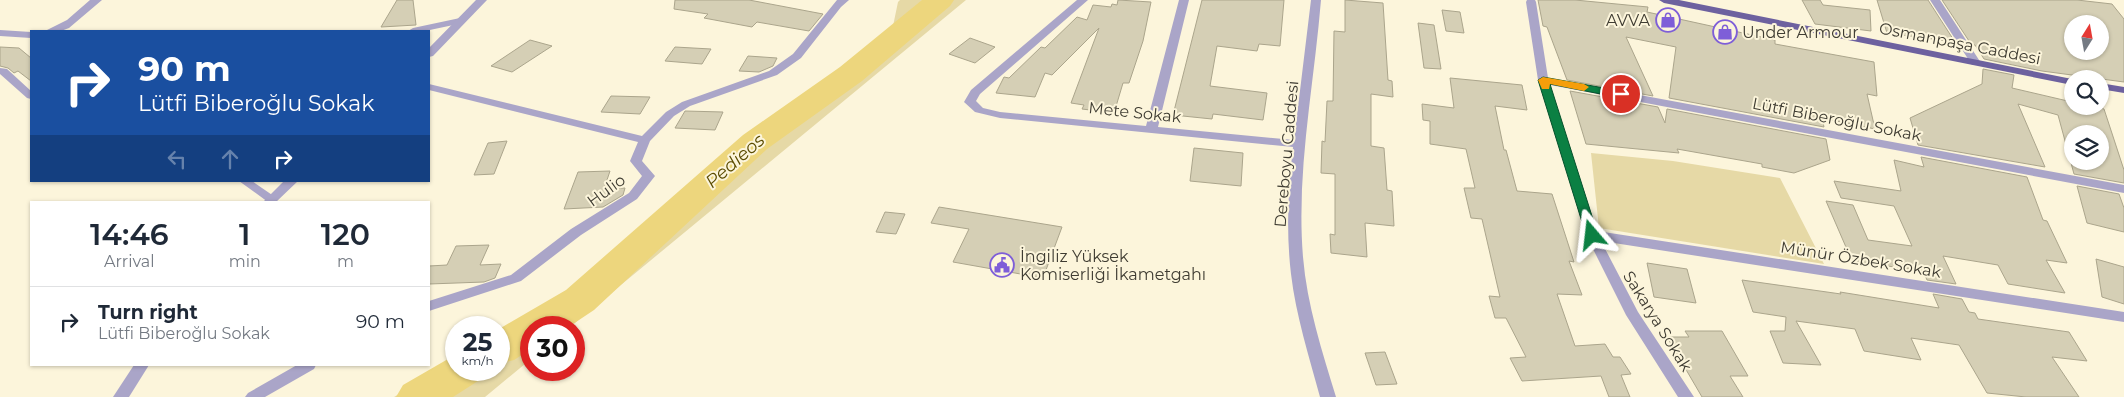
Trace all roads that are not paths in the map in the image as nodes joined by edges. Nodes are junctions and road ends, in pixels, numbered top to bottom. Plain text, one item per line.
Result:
1 (97, 0) edge
2 (482, 0) edge
3 (844, 0) edge
4 (1083, 0) edge
5 (1184, 0) edge
6 (1316, 0) edge
7 (1664, 0) edge
8 (1935, 0) edge
9 (1531, 2) dead end
10 (1687, 3) edge
11 (460, 21) junction
12 (54, 30) edge
13 (418, 30) edge
14 (0, 33) edge
15 (30, 36) edge
16 (430, 53) edge
17 (1976, 63) junction
18 (0, 70) edge
19 (1543, 80) junction
20 (2064, 80) edge
21 (430, 87) edge
22 (2109, 88) edge
23 (2124, 90) edge
24 (30, 95) edge
25 (1151, 130) junction
26 (645, 140) junction
27 (1300, 144) junction
28 (245, 182) edge
29 (291, 182) edge
30 (2124, 189) edge
31 (270, 201) edge
32 (1592, 235) junction
33 (430, 306) edge
34 (2124, 318) edge
35 (141, 366) edge
36 (307, 366) edge
37 (121, 397) edge
38 (253, 397) edge
39 (1328, 397) edge
40 (1686, 397) edge

1 - 12 street
2 - 11 street
3 - 26 street, Hulio
4 - 25 street, Mete Sokak
5 - 25 street
6 - 27 street, Dereboyu Caddesi
7 - 10 main road, Osmanpaşa Caddesi
8 - 17 street
9 - 19 street, Sakarya Sokak
10 - 17 main road, Osmanpaşa Caddesi
11 - 13 lane
11 - 16 street
14 - 15 street
17 - 20 main road, Osmanpaşa Caddesi
18 - 24 lane
19 - 30 street, Lütfi Biberoğlu Sokak
19 - 32 street, Sakarya Sokak
21 - 26 street
22 - 23 main road
25 - 27 street, Mete Sokak
26 - 33 street, Hulio
27 - 39 street, Dereboyu Caddesi
28 - 31 lane
29 - 31 street
32 - 34 street, Münür Özbek Sokak
32 - 40 street, Sakarya Sokak
35 - 37 street
36 - 38 street

